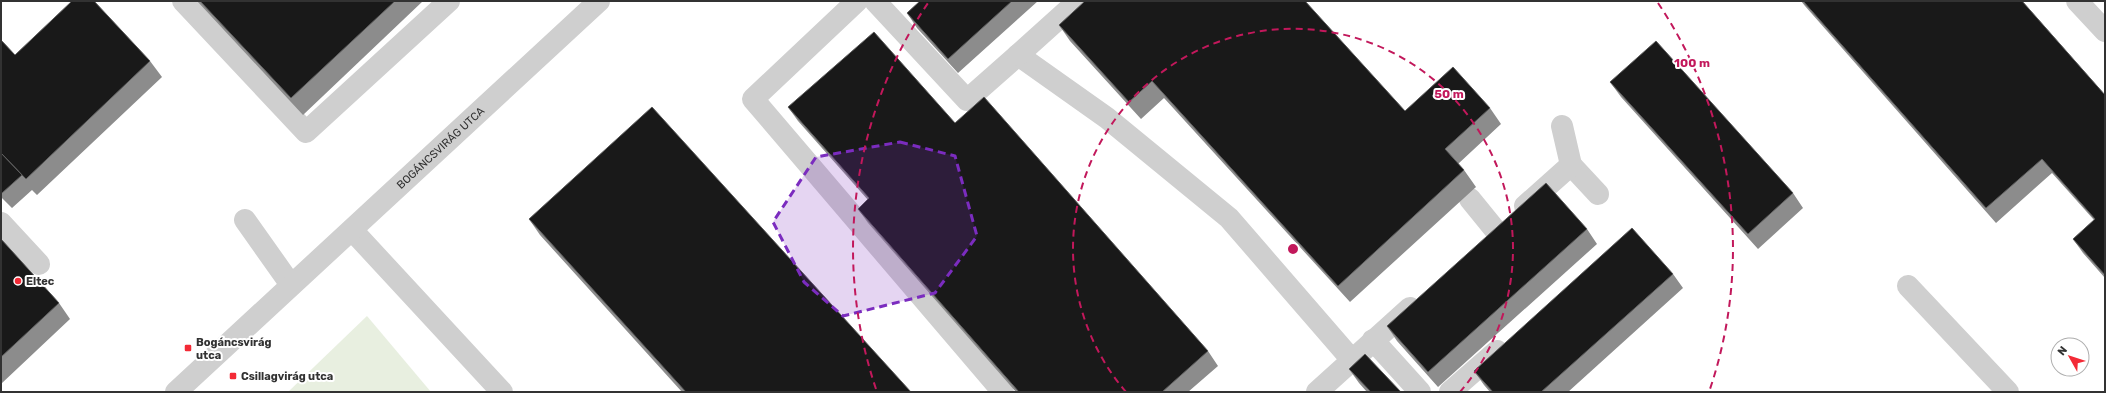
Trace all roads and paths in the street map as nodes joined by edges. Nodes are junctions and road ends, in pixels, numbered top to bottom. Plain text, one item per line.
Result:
1 (183, 1) edge
2 (449, 1) edge
3 (599, 1) edge
4 (856, 1) edge
5 (875, 1) edge
6 (1078, 1) edge
7 (2077, 1) edge
8 (2105, 31) edge
9 (1018, 55) junction
10 (1562, 126) dead end
11 (1571, 165) junction
12 (1598, 194) dead end
13 (1470, 199) dead end
14 (245, 220) dead end
15 (1, 223) edge
16 (352, 230) junction
17 (1496, 231) junction
18 (1479, 247) edge
19 (39, 264) dead end
20 (291, 285) junction
21 (1908, 286) dead end
22 (1426, 294) edge
23 (1514, 337) edge
24 (1374, 340) junction
25 (1352, 360) junction
26 (176, 392) edge
27 (502, 392) edge
28 (1003, 392) edge
29 (1317, 392) edge
30 (1420, 392) edge
31 (1450, 392) edge
32 (2008, 392) edge

1 - 2 street
3 - 16 street, BOGÁNCSVIRÁG UTCA
4 - 28 street
5 - 9 street
6 - 9 street
7 - 8 street
9 - 25 street
10 - 11 street
11 - 12 street
11 - 17 street
13 - 17 street
14 - 20 street
15 - 19 street
16 - 20 street, BOGÁNCSVIRÁG UTCA
16 - 27 street
17 - 18 street
20 - 26 street, BOGÁNCSVIRÁG UTCA
21 - 32 street
22 - 24 street
23 - 31 street
24 - 25 street
24 - 30 street
25 - 29 street

